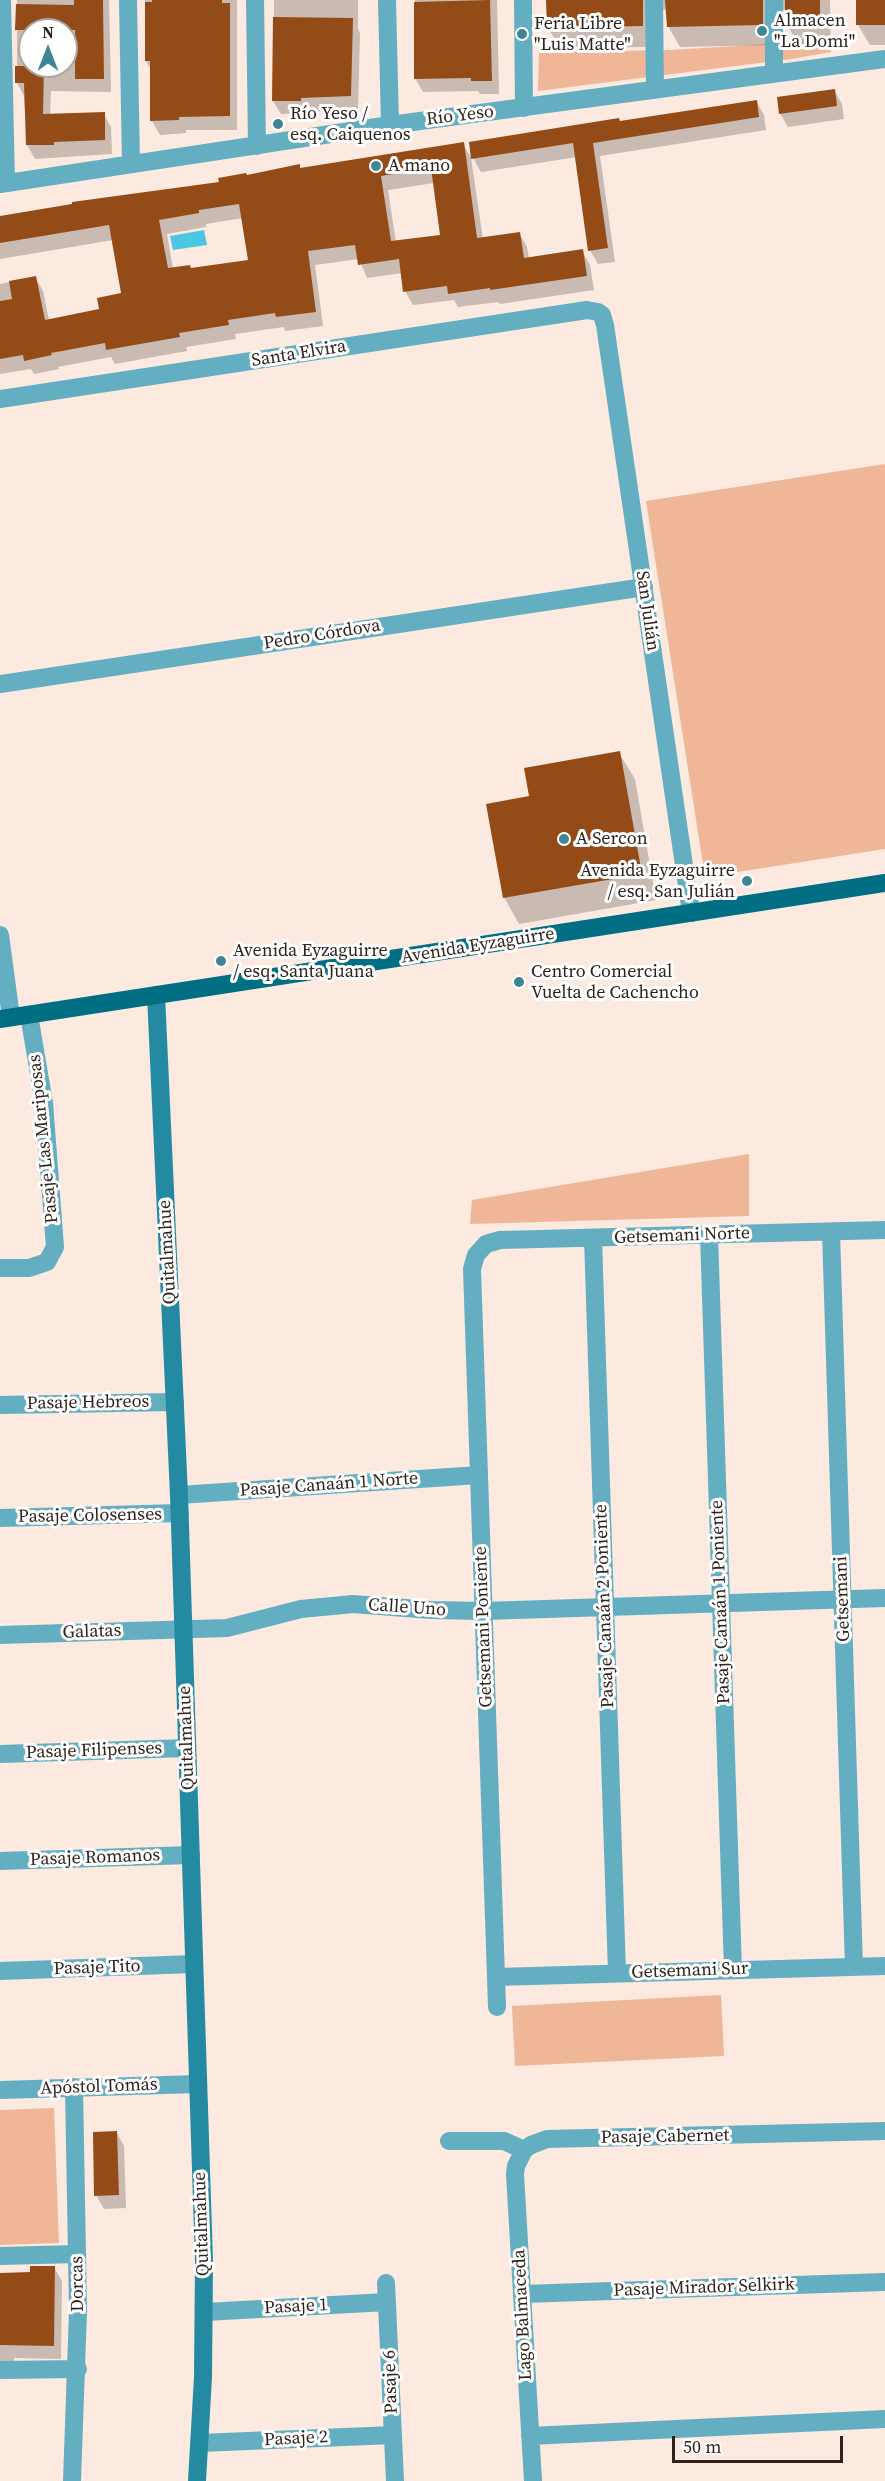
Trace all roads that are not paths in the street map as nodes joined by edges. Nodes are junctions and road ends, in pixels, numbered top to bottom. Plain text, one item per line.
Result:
1 (2, 0) edge
2 (128, 0) edge
3 (255, 0) edge
4 (387, 0) edge
5 (522, 0) edge
6 (654, 0) edge
7 (774, 0) edge
8 (885, 59) edge
9 (774, 74) junction
10 (655, 90) junction
11 (524, 108) junction
12 (390, 125) junction
13 (257, 146) junction
14 (131, 164) junction
15 (3, 183) edge
16 (598, 312) joint
17 (0, 399) edge
18 (644, 586) junction
19 (0, 684) edge
20 (885, 883) edge
21 (691, 913) junction
22 (0, 935) edge
23 (156, 995) junction
24 (13, 1017) edge
25 (885, 1230) edge
26 (831, 1232) junction
27 (709, 1235) junction
28 (593, 1238) junction
29 (480, 1249) joint
30 (0, 1268) edge
31 (175, 1402) junction
32 (0, 1404) edge
33 (479, 1475) junction
34 (180, 1504) junction
35 (0, 1518) edge
36 (885, 1598) edge
37 (843, 1599) junction
38 (721, 1603) junction
39 (605, 1607) junction
40 (484, 1611) junction
41 (183, 1630) junction
42 (0, 1635) edge
43 (187, 1748) junction
44 (0, 1754) edge
45 (191, 1855) junction
46 (0, 1861) edge
47 (194, 1964) junction
48 (885, 1966) edge
49 (854, 1967) junction
50 (733, 1970) junction
51 (0, 1971) edge
52 (617, 1973) junction
53 (496, 1977) junction
54 (497, 2007) dead end
55 (198, 2084) junction
56 (74, 2087) junction
57 (0, 2090) edge
58 (885, 2132) edge
59 (449, 2141) dead end
60 (524, 2150) junction
61 (77, 2254) junction
62 (0, 2256) edge
63 (885, 2282) edge
64 (386, 2283) dead end
65 (522, 2294) junction
66 (387, 2302) junction
67 (205, 2313) junction
68 (78, 2369) junction
69 (0, 2370) edge
70 (885, 2419) edge
71 (393, 2435) junction
72 (530, 2436) junction
73 (200, 2444) junction
74 (72, 2481) edge
75 (196, 2481) edge
76 (395, 2481) edge
77 (533, 2481) edge

1 - 15 street
2 - 14 street
3 - 13 street
4 - 12 street
5 - 11 street
6 - 10 street
7 - 9 street
8 - 9 street, Río Yeso
9 - 10 street, Río Yeso
10 - 11 street, Río Yeso
11 - 12 street, Río Yeso
12 - 13 street, Río Yeso
13 - 14 street, Río Yeso
14 - 15 street, Río Yeso
16 - 17 street, Santa Elvira
16 - 18 street, San Julián
18 - 19 street, Pedro Córdova
18 - 21 street, San Julián
20 - 21 main road, Avenida Eyzaguirre
21 - 23 main road, Avenida Eyzaguirre
22 - 24 street, Pasaje Las Mariposas
23 - 24 main road, Avenida Eyzaguirre
23 - 31 street, Quitalmahue
24 - 30 street, Pasaje Las Mariposas
25 - 26 street, Getsemani Norte
26 - 27 street, Getsemani Norte
26 - 37 street, Getsemani
27 - 28 street, Getsemani Norte
27 - 38 street, Pasaje Canaán 1 Poniente
28 - 29 street, Getsemani Norte
28 - 39 street, Pasaje Canaán 2 Poniente
29 - 33 street, Getsemani Poniente
31 - 32 street, Pasaje Hebreos
31 - 34 street, Quitalmahue
33 - 34 street, Pasaje Canaán 1 Norte
33 - 40 street, Getsemani Poniente
34 - 35 street, Pasaje Colosenses
34 - 41 street, Quitalmahue
36 - 37 street, Calle Uno
37 - 38 street, Calle Uno
37 - 49 street, Getsemani
38 - 39 street, Calle Uno
38 - 50 street, Pasaje Canaán 1 Poniente
39 - 40 street, Calle Uno
39 - 52 street, Pasaje Canaán 2 Poniente
40 - 41 street, Calle Uno
40 - 53 street, Getsemani Poniente
41 - 42 street, Galatas
41 - 43 street, Quitalmahue
43 - 44 street, Pasaje Filipenses
43 - 45 street, Quitalmahue
45 - 46 street, Pasaje Romanos
45 - 47 street, Quitalmahue
47 - 51 street, Pasaje Tito
47 - 55 street, Quitalmahue
48 - 49 street, Getsemani Sur
49 - 50 street, Getsemani Sur
50 - 52 street, Getsemani Sur
52 - 53 street, Getsemani Sur
53 - 54 street, Getsemani Poniente
55 - 56 street, Apóstol Tomás
55 - 67 street, Quitalmahue
56 - 57 street, Apóstol Tomás
56 - 61 street, Dorcas
58 - 60 street, Pasaje Cabernet
59 - 60 street
60 - 65 street, Lago Balmaceda
61 - 62 street
61 - 68 street, Dorcas
63 - 65 street, Pasaje Mirador Selkirk
64 - 66 street, Pasaje 6
65 - 72 street, Lago Balmaceda
66 - 67 street, Pasaje 1
66 - 71 street, Pasaje 6
67 - 73 street, Quitalmahue
68 - 69 street
68 - 74 street, Dorcas
70 - 72 street
71 - 73 street, Pasaje 2
71 - 76 street, Pasaje 6
72 - 77 street, Lago Balmaceda
73 - 75 street, Quitalmahue

